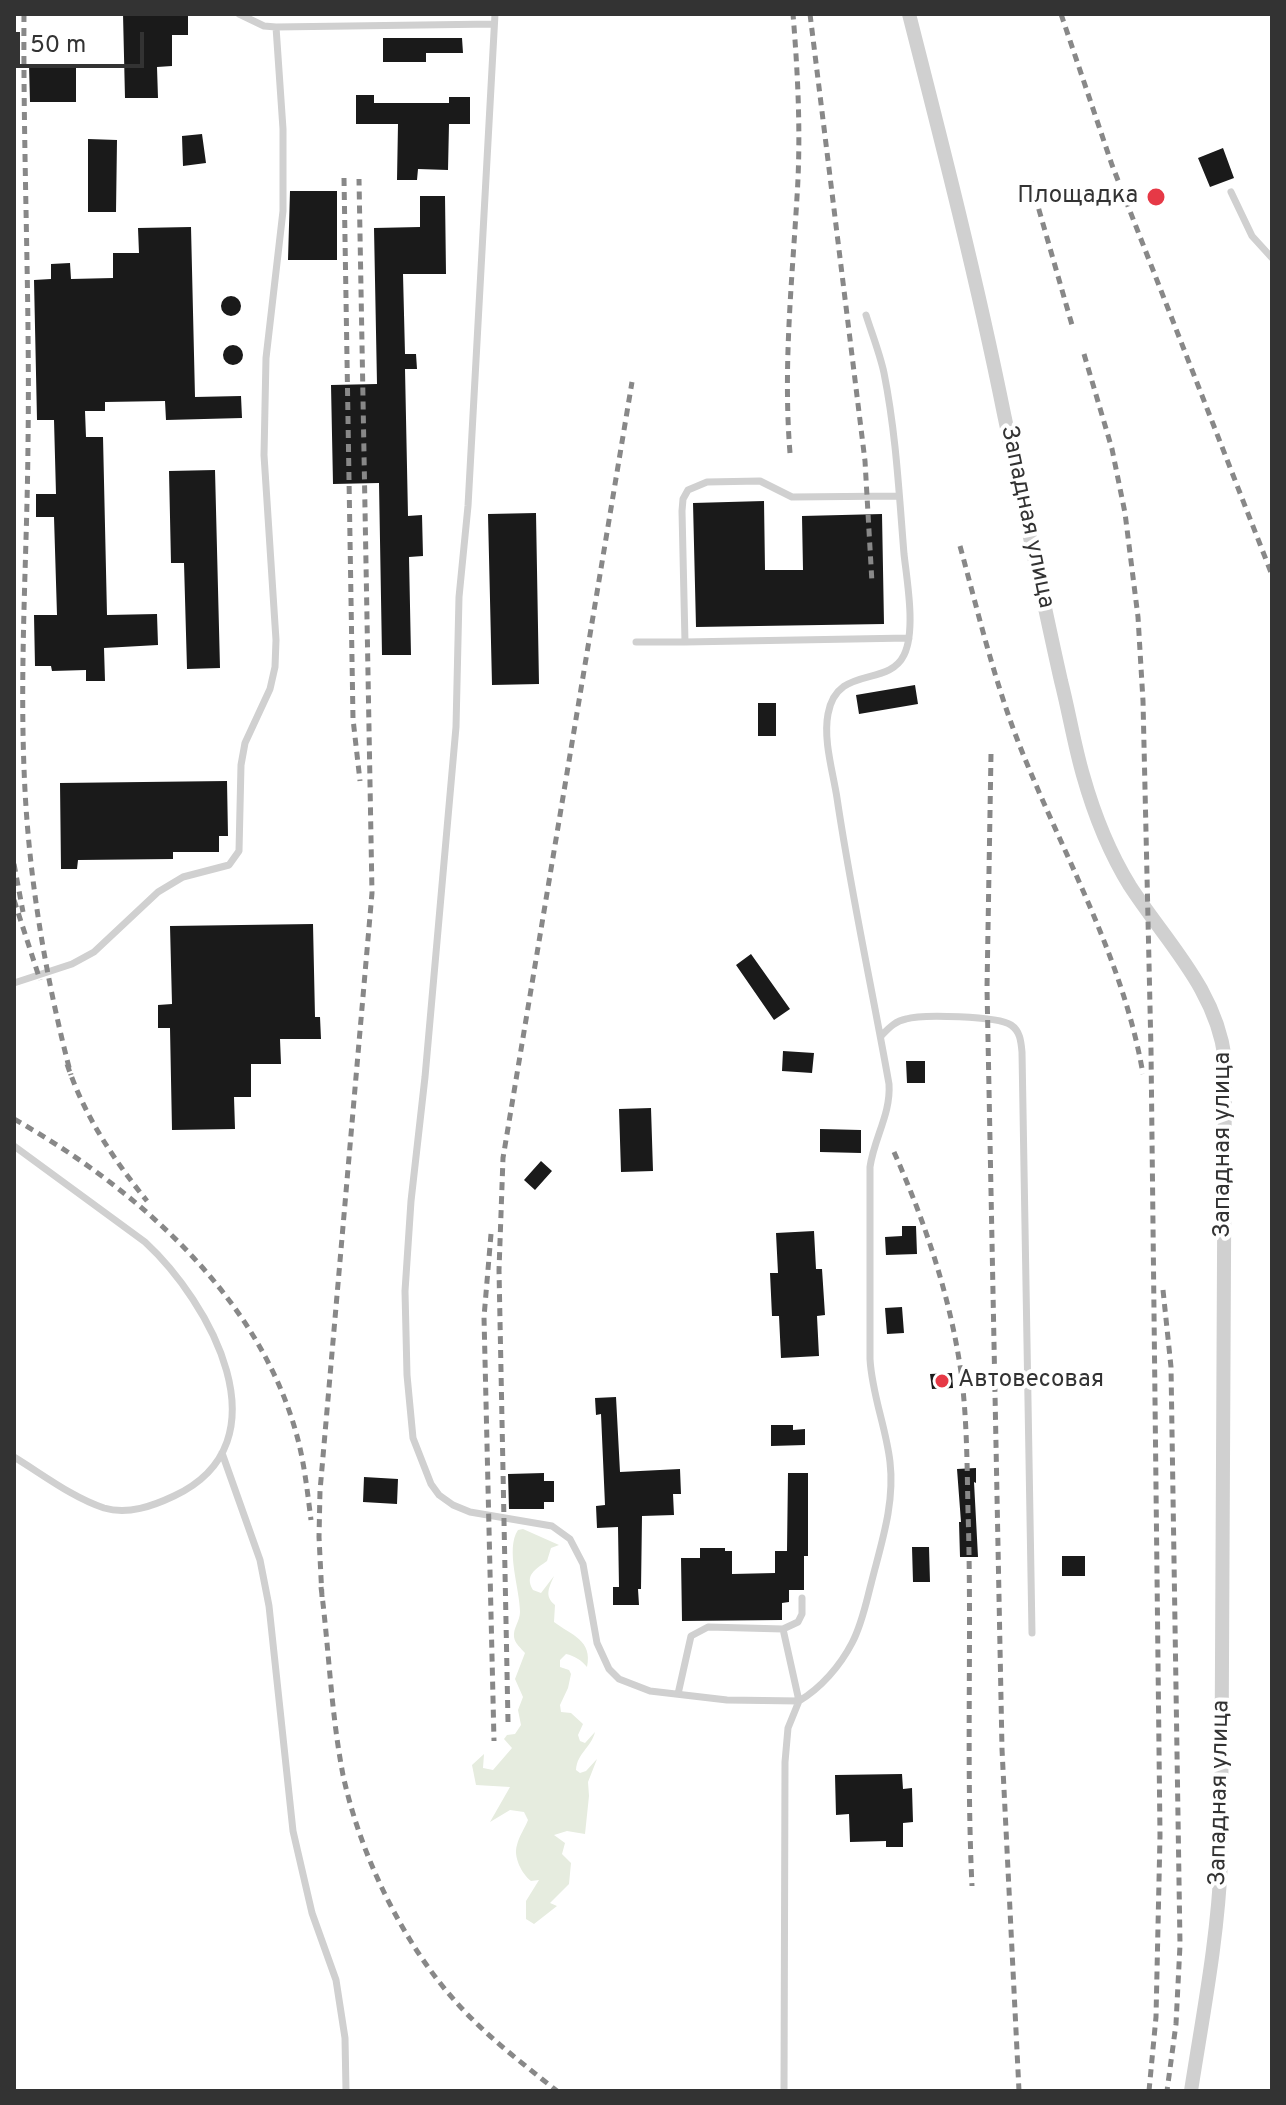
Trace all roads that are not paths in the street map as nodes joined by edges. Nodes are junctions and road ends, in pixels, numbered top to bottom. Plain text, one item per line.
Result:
1 (239, 14) edge
2 (370, 14) edge
3 (495, 14) edge
4 (909, 14) edge
5 (494, 24) junction
6 (370, 25) junction
7 (276, 27) junction
8 (1231, 192) dead end
9 (1272, 258) edge
10 (866, 315) dead end
11 (899, 496) junction
12 (909, 638) junction
13 (636, 642) dead end
14 (685, 642) junction
15 (14, 983) edge
16 (881, 1036) junction
17 (14, 1146) edge
18 (222, 1453) junction
19 (14, 1457) edge
20 (802, 1598) dead end
21 (783, 1629) junction
22 (1032, 1633) dead end
23 (678, 1694) junction
24 (799, 1701) junction
25 (346, 2091) edge
26 (784, 2091) edge
27 (1191, 2091) edge

1 - 7 lane
2 - 6 lane
3 - 5 lane
4 - 27 street, Западная улица
5 - 6 lane
5 - 23 lane
6 - 7 lane
7 - 15 lane
8 - 9 lane
10 - 11 lane
11 - 12 lane
11 - 14 lane
12 - 14 lane
12 - 16 lane
13 - 14 lane
16 - 22 lane
16 - 24 lane
17 - 18 lane
18 - 19 lane
18 - 25 lane
20 - 21 lane
21 - 23 lane
21 - 24 lane
23 - 24 lane
24 - 26 lane

